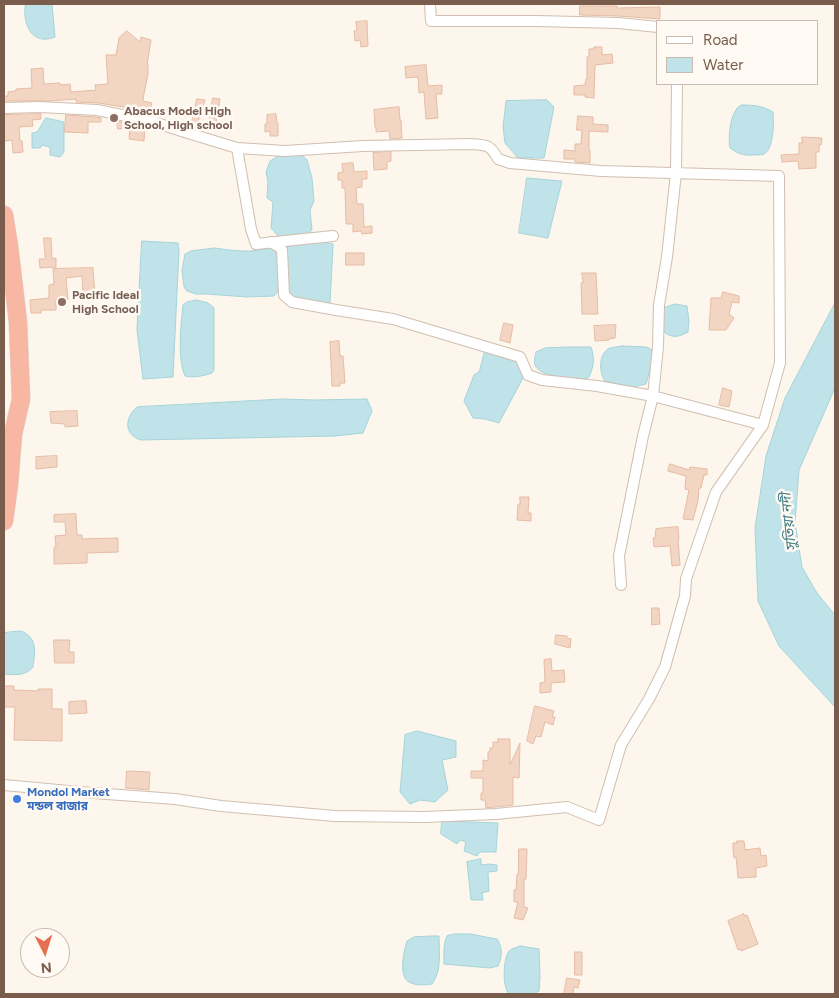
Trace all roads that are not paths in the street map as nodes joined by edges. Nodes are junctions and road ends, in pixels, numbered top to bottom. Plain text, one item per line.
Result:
1 (430, 4) edge
2 (656, 27) edge
3 (677, 85) edge
4 (4, 108) edge
5 (237, 148) junction
6 (676, 173) junction
7 (4, 214) edge
8 (333, 236) dead end
9 (270, 242) junction
10 (653, 396) junction
11 (763, 425) junction
12 (4, 521) edge
13 (621, 586) dead end
14 (4, 785) edge

1 - 2 street
3 - 6 street
4 - 5 street
5 - 6 street
5 - 9 street
6 - 10 street
6 - 11 street
7 - 12 highway
8 - 9 street
9 - 10 street
10 - 11 street
10 - 13 street
11 - 14 street

